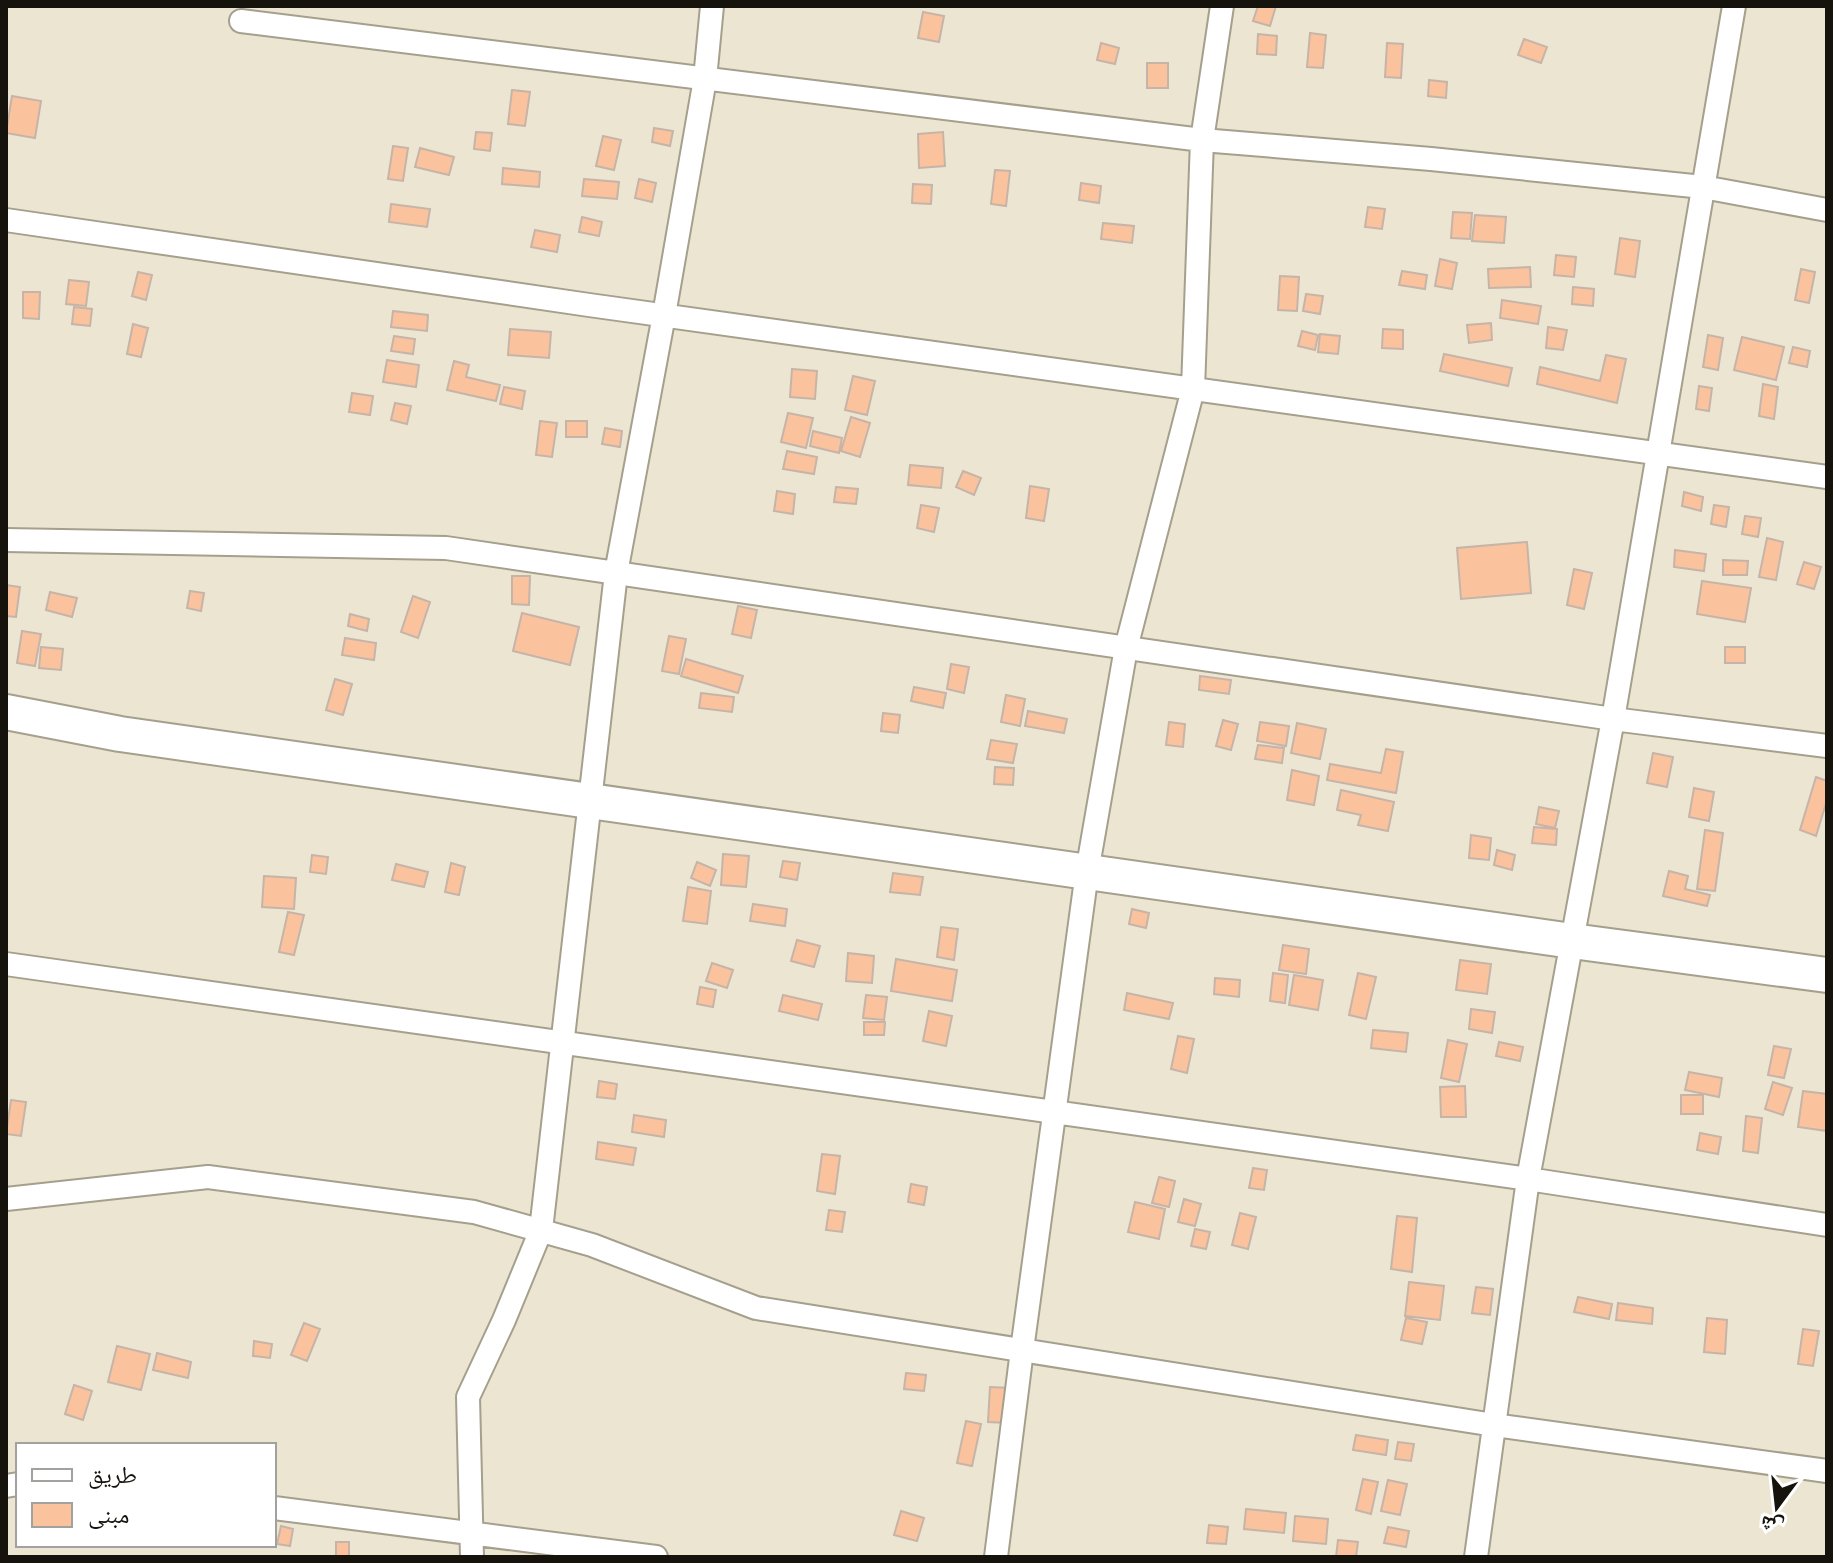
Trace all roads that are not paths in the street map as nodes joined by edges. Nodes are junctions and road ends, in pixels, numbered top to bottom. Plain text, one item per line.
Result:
1 (712, 6) edge
2 (1222, 6) edge
3 (1734, 6) edge
4 (241, 21) dead end
5 (705, 79) junction
6 (1202, 140) junction
7 (1703, 187) junction
8 (1827, 210) edge
9 (6, 220) edge
10 (664, 315) junction
11 (1193, 389) junction
12 (1658, 454) junction
13 (1827, 477) edge
14 (6, 540) edge
15 (616, 573) junction
16 (1126, 648) junction
17 (6, 712) edge
18 (1613, 719) junction
19 (1827, 746) edge
20 (590, 802) junction
21 (1087, 872) junction
22 (1572, 941) junction
23 (6, 964) edge
24 (1827, 975) edge
25 (562, 1043) junction
26 (1054, 1112) junction
27 (1528, 1179) junction
28 (6, 1199) edge
29 (1827, 1225) edge
30 (541, 1230) junction
31 (1022, 1350) junction
32 (1494, 1425) junction
33 (1827, 1471) edge
34 (276, 1508) edge
35 (471, 1533) junction
36 (472, 1557) edge
37 (656, 1557) edge
38 (996, 1557) edge
39 (1476, 1557) edge

1 - 5 street
2 - 6 street
3 - 7 street
4 - 5 street
5 - 6 street
5 - 10 street
6 - 7 street
6 - 11 street
7 - 8 street
7 - 12 street
9 - 10 street
10 - 11 street
10 - 15 street
11 - 12 street
11 - 16 street
12 - 13 street
12 - 18 street
14 - 15 street
15 - 16 street
15 - 20 street
16 - 18 street
16 - 21 street
17 - 20 main road
18 - 19 street
18 - 22 street
20 - 21 main road
20 - 25 street
21 - 22 main road
21 - 26 street
22 - 24 main road
22 - 27 street
23 - 25 street
25 - 26 street
25 - 30 street
26 - 27 street
26 - 31 street
27 - 29 street
27 - 32 street
28 - 30 street
30 - 31 street
30 - 35 street
31 - 32 street
31 - 38 street
32 - 33 street
32 - 39 street
34 - 35 street
35 - 36 street
35 - 37 street

